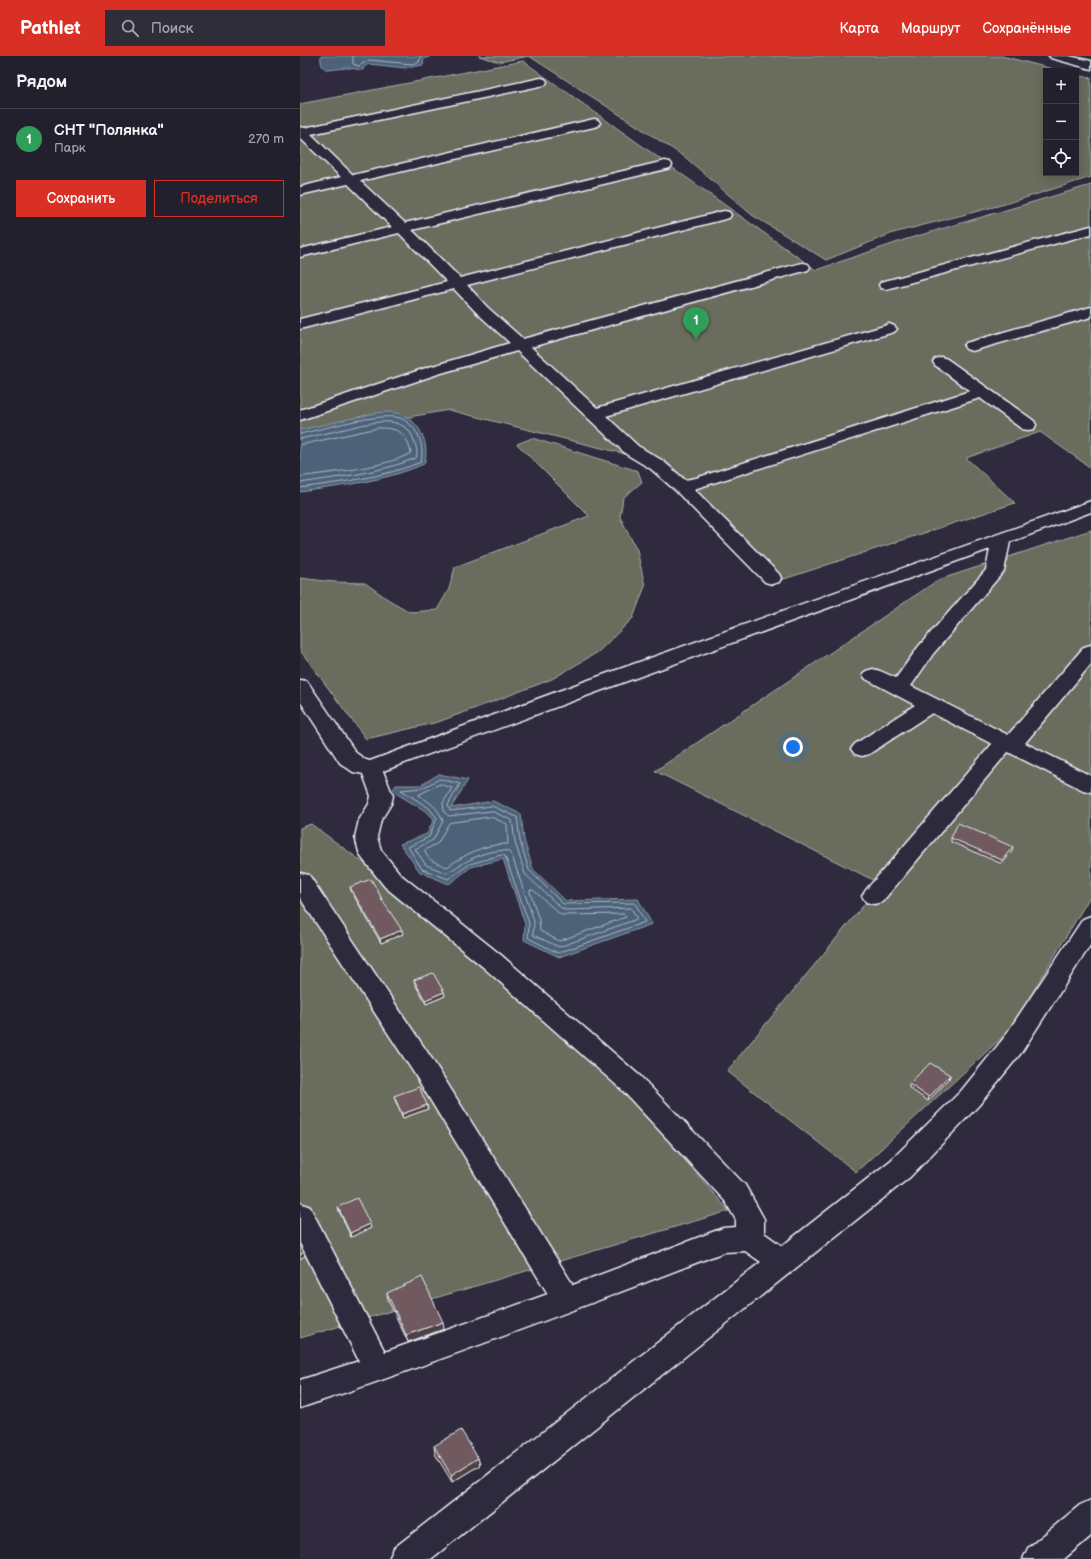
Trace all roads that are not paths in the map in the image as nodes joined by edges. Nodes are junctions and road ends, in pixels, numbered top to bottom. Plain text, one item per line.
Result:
1 (1055, 56) edge
2 (1091, 65) edge
3 (541, 82) dead end
4 (594, 123) dead end
5 (301, 132) edge
6 (666, 165) dead end
7 (351, 180) junction
8 (300, 191) edge
9 (724, 215) dead end
10 (401, 229) junction
11 (1091, 230) edge
12 (300, 253) edge
13 (803, 267) dead end
14 (458, 284) junction
15 (886, 285) dead end
16 (1091, 312) edge
17 (300, 324) edge
18 (889, 329) dead end
19 (520, 345) junction
20 (972, 346) dead end
21 (941, 362) dead end
22 (983, 392) junction
23 (595, 414) junction
24 (300, 415) edge
25 (1028, 424) dead end
26 (681, 486) junction
27 (1091, 506) edge
28 (1002, 538) junction
29 (772, 578) dead end
30 (1091, 650) edge
31 (873, 675) dead end
32 (300, 686) edge
33 (899, 688) junction
34 (931, 704) junction
35 (1008, 744) junction
36 (862, 749) dead end
37 (371, 768) junction
38 (1091, 785) edge
39 (301, 881) edge
40 (874, 896) dead end
41 (1091, 925) edge
42 (300, 1215) edge
43 (750, 1239) junction
44 (781, 1262) junction
45 (567, 1300) junction
46 (378, 1369) junction
47 (300, 1394) edge
48 (1091, 1516) edge
49 (405, 1559) edge
50 (1039, 1559) edge

1 - 2 street
3 - 5 street
4 - 7 street
5 - 7 street
6 - 10 street
7 - 8 street
7 - 10 street
9 - 14 street
10 - 12 street
10 - 14 street
11 - 15 street
13 - 19 street
14 - 17 street
14 - 19 street
16 - 20 street
18 - 23 street
19 - 23 street
19 - 24 street
21 - 22 street
22 - 25 street
22 - 26 street
23 - 26 street
26 - 29 street
27 - 28 street
28 - 33 street
28 - 37 street
30 - 35 street
31 - 33 street
32 - 37 street
33 - 34 street
34 - 35 street
34 - 36 street
35 - 38 street
35 - 40 street
37 - 43 street
39 - 45 street
41 - 44 street
42 - 46 street
43 - 44 street
43 - 45 street
44 - 49 street
45 - 46 street
46 - 47 street
48 - 50 street

